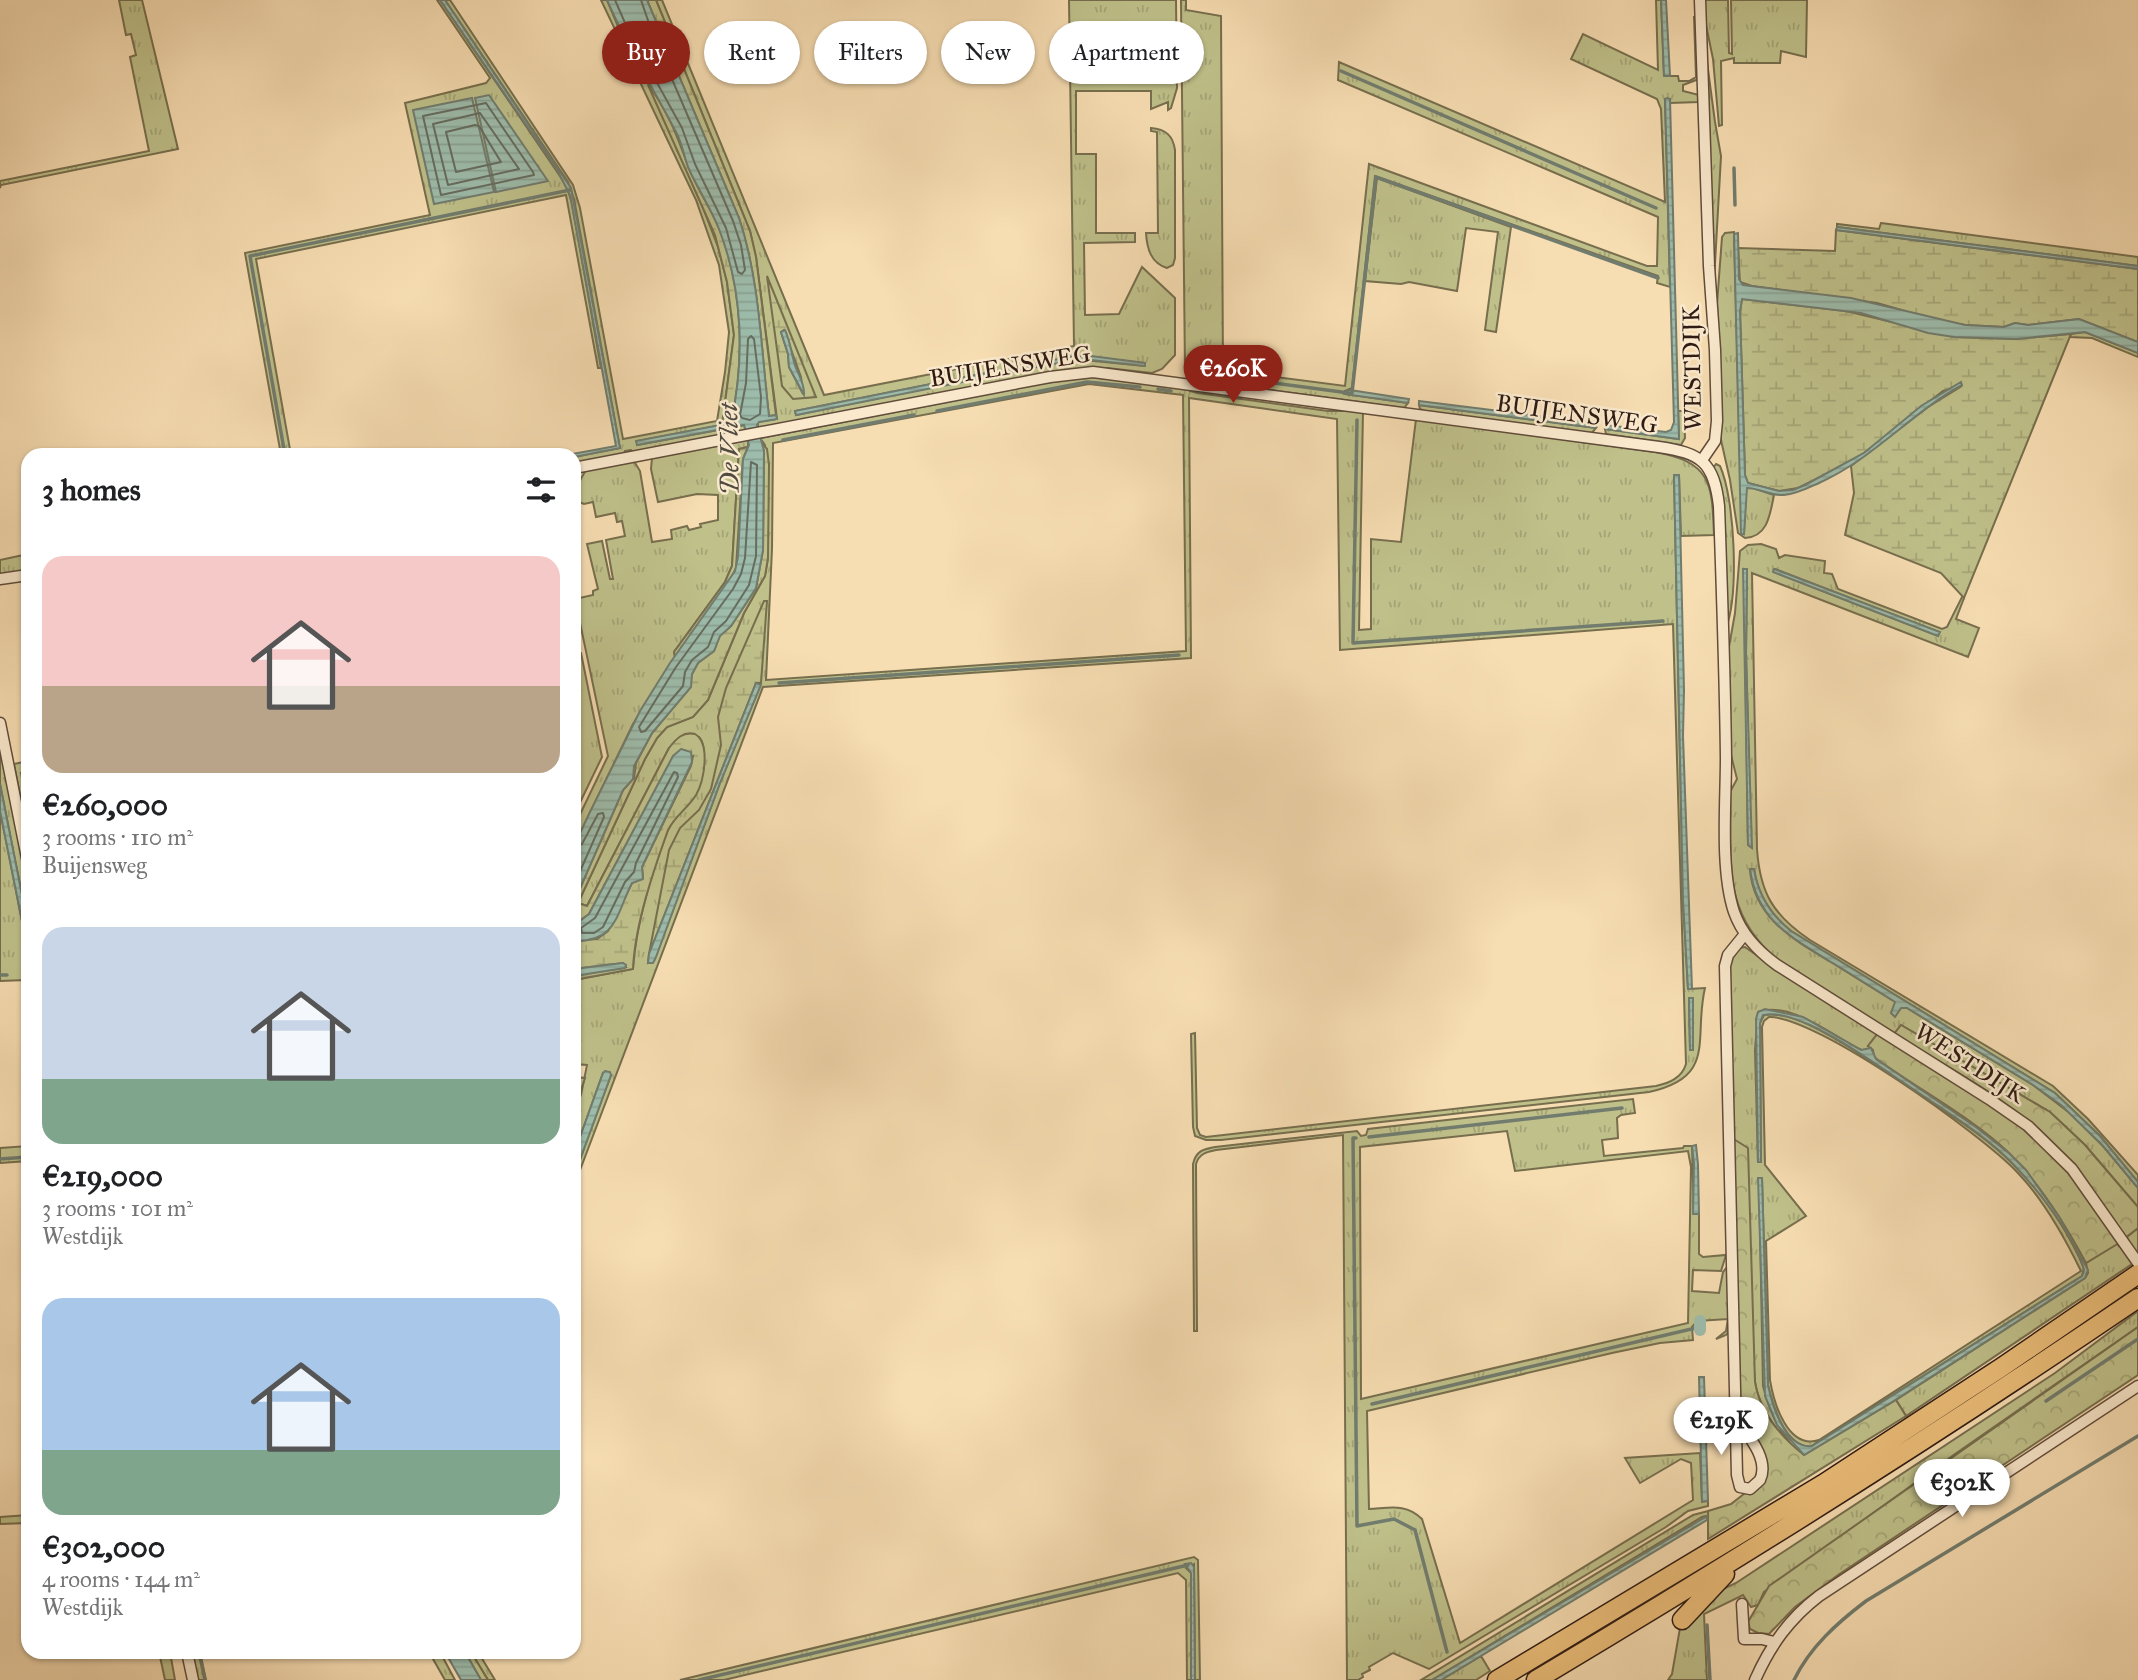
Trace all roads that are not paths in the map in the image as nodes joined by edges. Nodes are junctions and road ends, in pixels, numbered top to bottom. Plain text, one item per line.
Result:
1 (1700, 0) edge
2 (1702, 460) junction
3 (581, 467) edge
4 (21, 576) edge
5 (0, 579) edge
6 (0, 723) edge
7 (21, 828) edge
8 (1745, 934) junction
9 (2138, 1263) edge
10 (2138, 1274) edge
11 (2138, 1298) edge
12 (2138, 1386) edge
13 (1735, 1417) junction
14 (1743, 1555) junction
15 (1742, 1604) dead end
16 (1682, 1620) dead end
17 (1774, 1642) junction
18 (188, 1659) edge
19 (193, 1680) edge
20 (1497, 1680) edge
21 (1536, 1680) edge
22 (1755, 1680) edge

1 - 2 street, WESTDIJK
2 - 3 street, BUIJENSWEG
2 - 8 street, WESTDIJK
4 - 5 street
6 - 7 street
8 - 9 street, WESTDIJK
8 - 13 street
10 - 20 highway
11 - 14 highway
12 - 17 street
13 - 13 street
14 - 16 highway
14 - 21 highway
15 - 17 street
17 - 22 street
18 - 19 street

